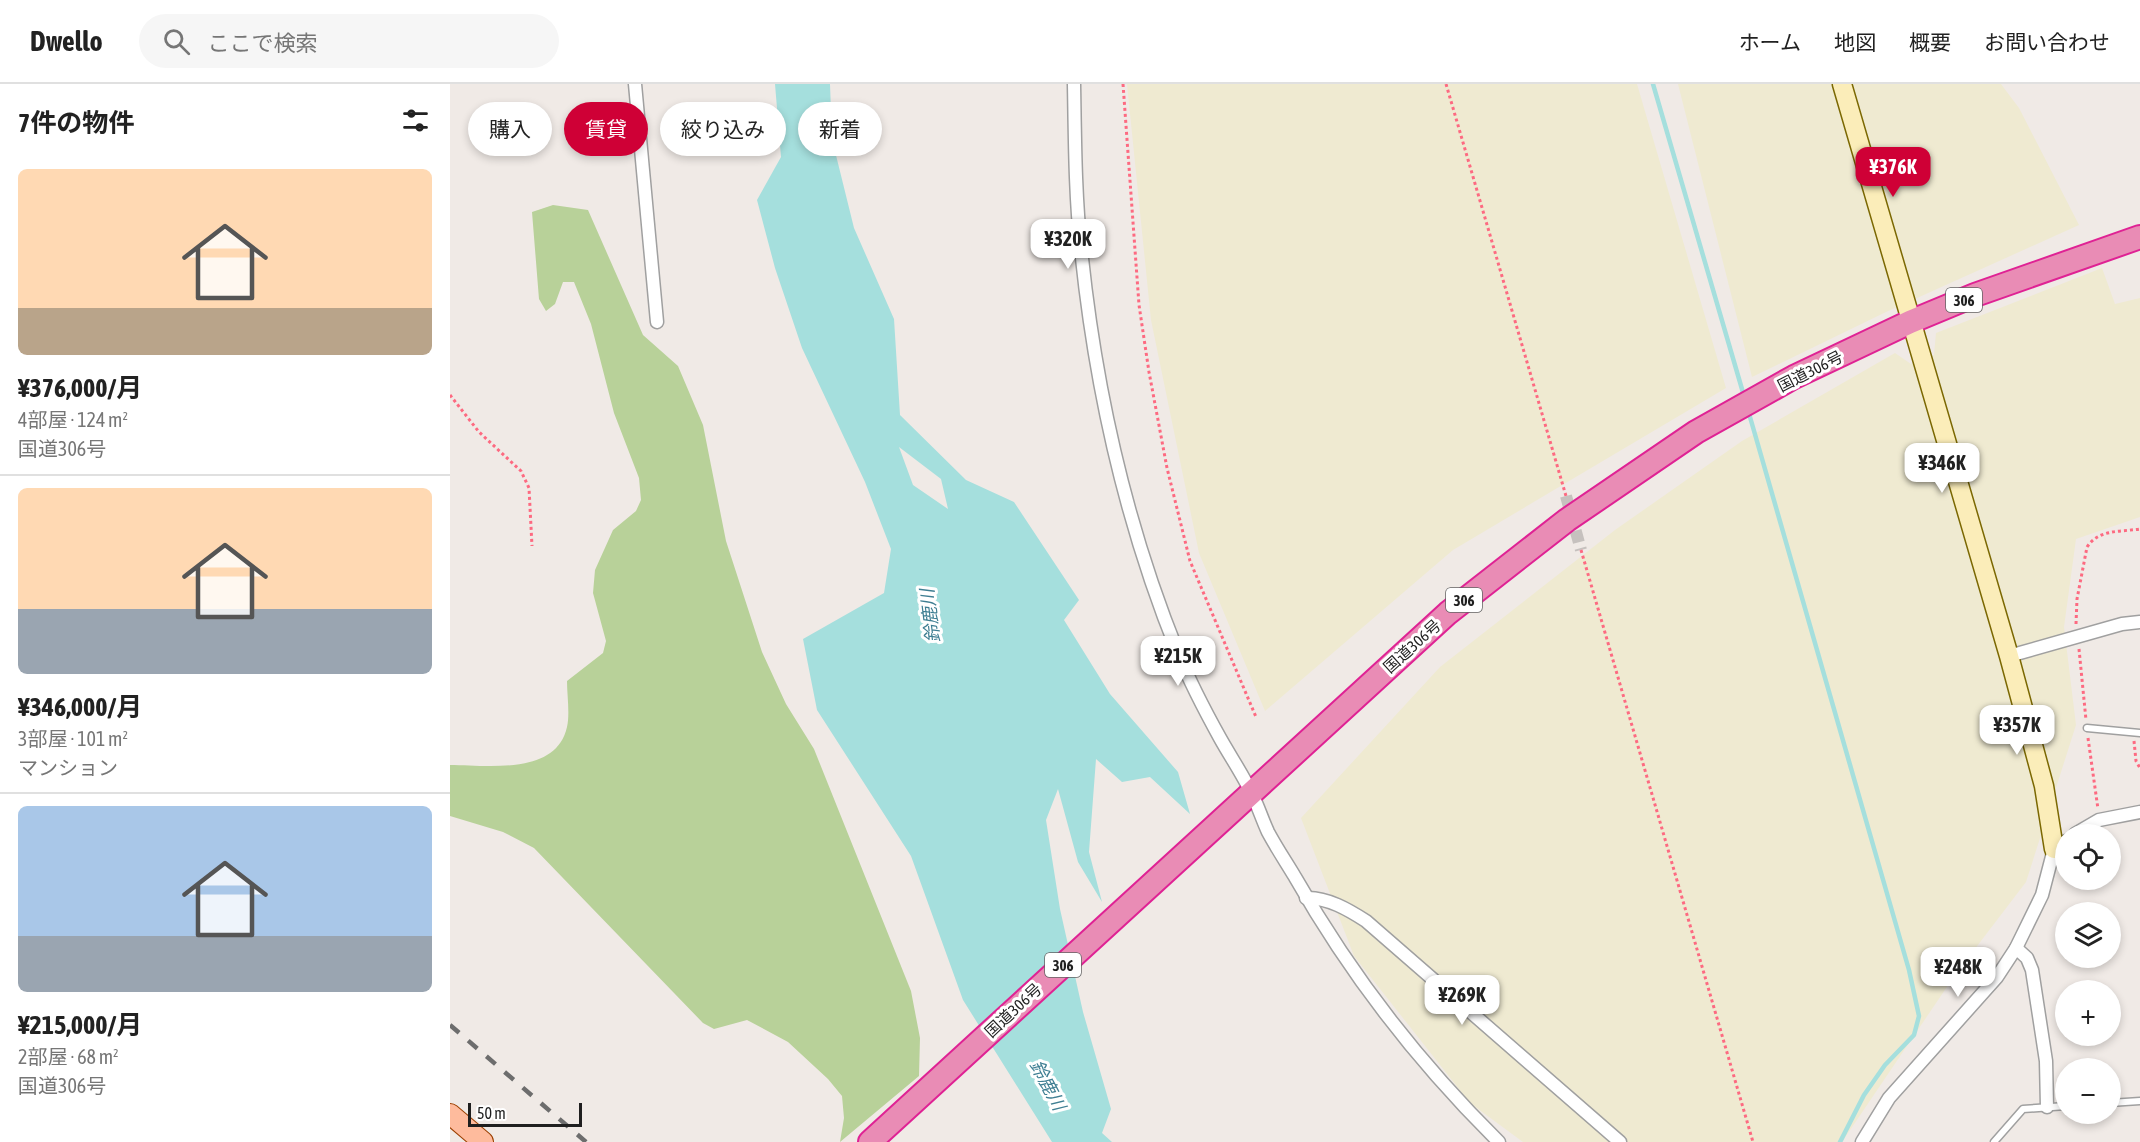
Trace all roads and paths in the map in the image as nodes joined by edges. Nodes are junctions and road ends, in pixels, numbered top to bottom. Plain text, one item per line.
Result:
1 (634, 84) edge
2 (1074, 84) edge
3 (1123, 84) edge
4 (1446, 84) edge
5 (1842, 84) edge
6 (2140, 237) edge
7 (657, 322) dead end
8 (1910, 322) junction
9 (450, 395) edge
10 (1566, 496) tunnel mouth
11 (2140, 529) edge
12 (532, 546) dead end
13 (1581, 549) tunnel mouth
14 (2140, 621) edge
15 (2077, 636) junction
16 (2008, 656) junction
17 (1256, 717) dead end
18 (2087, 728) junction
19 (2137, 732) edge
20 (2140, 768) edge
21 (1246, 797) junction
22 (2140, 812) edge
23 (2099, 820) junction
24 (2092, 824) edge
25 (2055, 827) edge
26 (2055, 859) edge
27 (1306, 898) junction
28 (2016, 948) junction
29 (2140, 1101) edge
30 (2121, 1102) edge
31 (2047, 1107) junction
32 (2055, 1107) edge
33 (450, 1114) edge
34 (879, 1137) edge
35 (483, 1142) edge
36 (1499, 1142) edge
37 (1620, 1142) edge
38 (1753, 1142) edge
39 (1862, 1142) edge
40 (1994, 1142) edge

1 - 7 street
2 - 21 street
3 - 17 path
4 - 10 path
5 - 8 street
6 - 8 highway, 国道306号 / 306
8 - 16 street
8 - 21 highway, 国道306号 / 306
9 - 12 path
11 - 15 path
13 - 38 path
14 - 15 street
15 - 16 street
15 - 18 path
16 - 25 street
18 - 19 lane
18 - 23 path
19 - 20 path
21 - 27 street
21 - 34 highway, 国道306号 / 306
22 - 23 street
23 - 24 street
26 - 28 street
27 - 36 street
27 - 37 street
28 - 31 street
28 - 39 street
29 - 30 lane
31 - 32 lane
31 - 40 lane
33 - 35 main road

